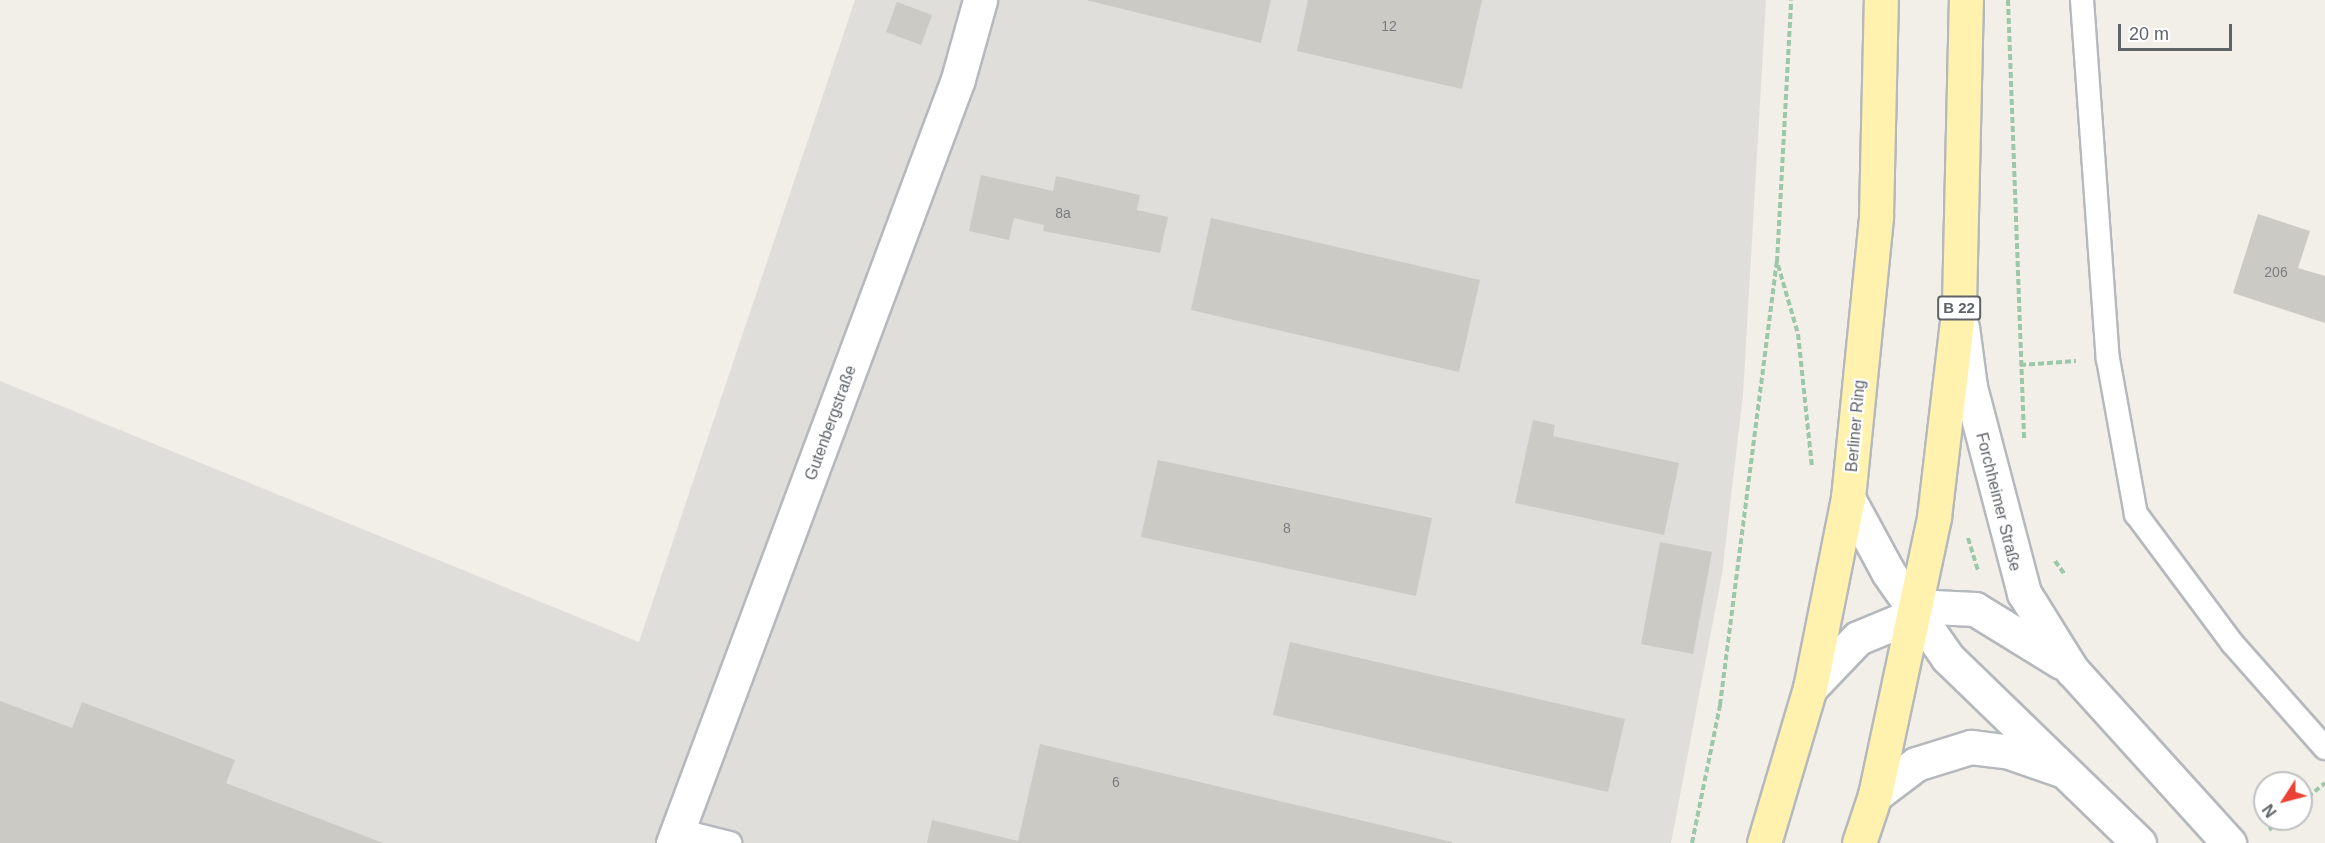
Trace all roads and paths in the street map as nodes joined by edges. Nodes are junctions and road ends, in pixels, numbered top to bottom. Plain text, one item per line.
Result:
1 (980, 0) edge
2 (1791, 0) edge
3 (1881, 0) edge
4 (1966, 0) edge
5 (2008, 0) edge
6 (2082, 0) edge
7 (1959, 304) junction
8 (2108, 359) junction
9 (2020, 365) junction
10 (2024, 443) dead end
11 (1848, 498) junction
12 (1914, 612) junction
13 (2072, 669) junction
14 (1810, 688) junction
15 (2325, 748) edge
16 (2071, 773) junction
17 (2325, 783) edge
18 (2313, 793) edge
19 (1875, 795) junction
20 (676, 836) edge
21 (730, 843) edge
22 (1692, 843) edge
23 (1764, 843) edge
24 (1859, 843) edge
25 (2139, 843) edge
26 (2229, 843) edge

1 - 20 street, Gutenbergstraße
2 - 22 path
3 - 11 main road, Berliner Ring
4 - 7 main road, B 22
5 - 9 path
6 - 8 lane
7 - 12 main road, B 22
7 - 13 street, Forchheimer Straße
8 - 9 path
8 - 15 lane
9 - 10 path
11 - 12 street
11 - 14 main road, Berliner Ring
12 - 13 street
12 - 14 street
12 - 16 street
12 - 19 main road, B 22
13 - 26 street, Forchheimer Straße
14 - 23 main road, Berliner Ring
16 - 19 street
16 - 25 street
17 - 18 path
19 - 24 main road, B 22
20 - 21 lane

